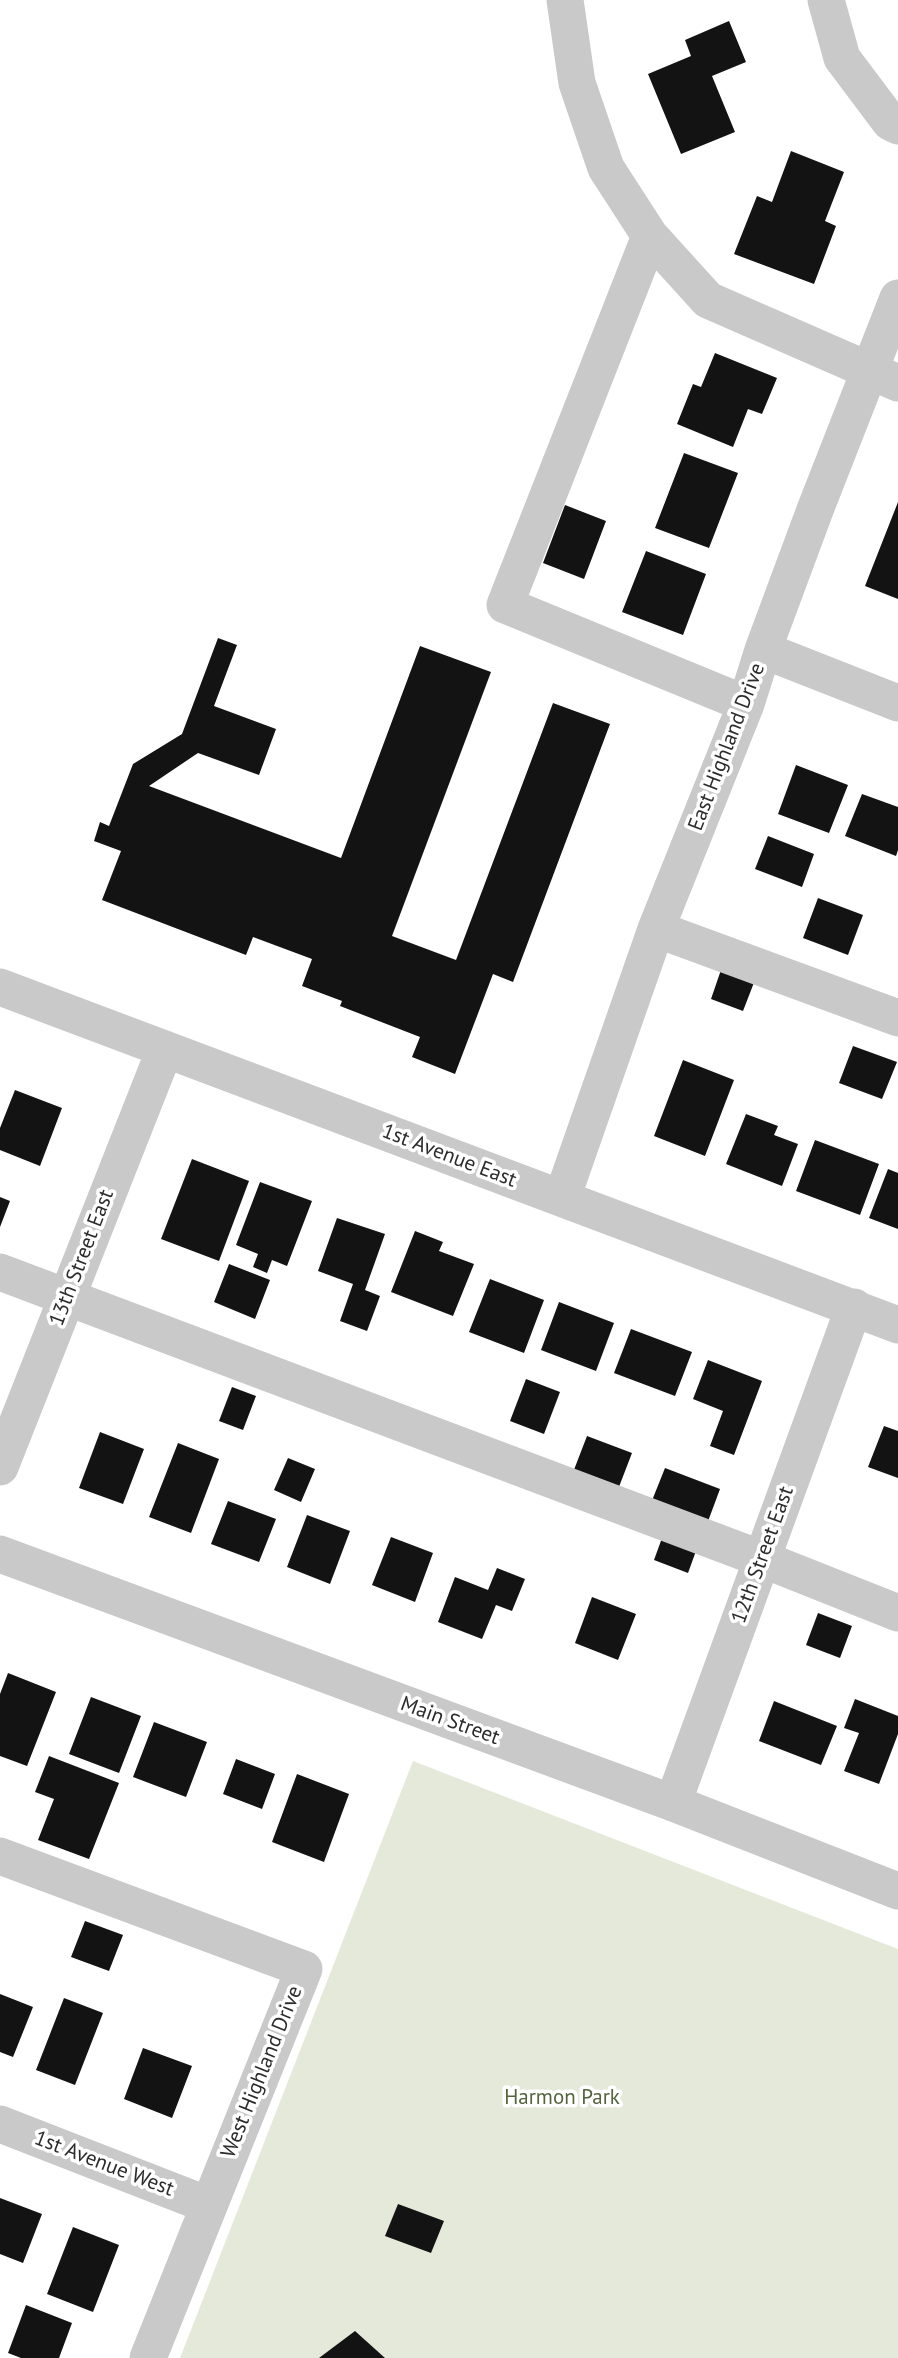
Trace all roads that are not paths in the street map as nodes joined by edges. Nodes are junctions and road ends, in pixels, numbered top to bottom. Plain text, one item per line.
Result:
1 (565, 0) edge
2 (826, 0) edge
3 (898, 126) edge
4 (650, 236) junction
5 (898, 298) edge
6 (883, 376) edge
7 (763, 650) junction
8 (898, 703) edge
9 (746, 704) junction
10 (656, 929) junction
11 (0, 988) edge
12 (898, 1018) edge
13 (165, 1049) junction
14 (562, 1198) junction
15 (0, 1272) edge
16 (67, 1298) junction
17 (854, 1307) junction
18 (898, 1325) edge
19 (0, 1467) edge
20 (0, 1554) edge
21 (762, 1559) junction
22 (898, 1613) edge
23 (673, 1803) junction
24 (0, 1856) edge
25 (898, 1891) edge
26 (0, 2124) edge
27 (208, 2205) junction
28 (148, 2358) edge

1 - 4 street
2 - 3 street
4 - 6 street
4 - 9 street
5 - 6 street, East Highland Drive
6 - 7 street, East Highland Drive
7 - 8 street
7 - 9 street, East Highland Drive
9 - 10 street, East Highland Drive
10 - 12 street
10 - 14 street, East Highland Drive
11 - 13 street, 1st Avenue East
13 - 14 street, 1st Avenue East
13 - 16 street, 13th Street East
14 - 17 street, 1st Avenue East
15 - 16 street
16 - 19 street, 13th Street East
16 - 21 street
17 - 18 street, 1st Avenue East
17 - 21 street, 12th Street East
20 - 23 street, Main Street
21 - 22 street
21 - 23 street, 12th Street East
23 - 25 street, Main Street
24 - 27 street, West Highland Drive
26 - 27 street, 1st Avenue West
27 - 28 street, West Highland Drive

